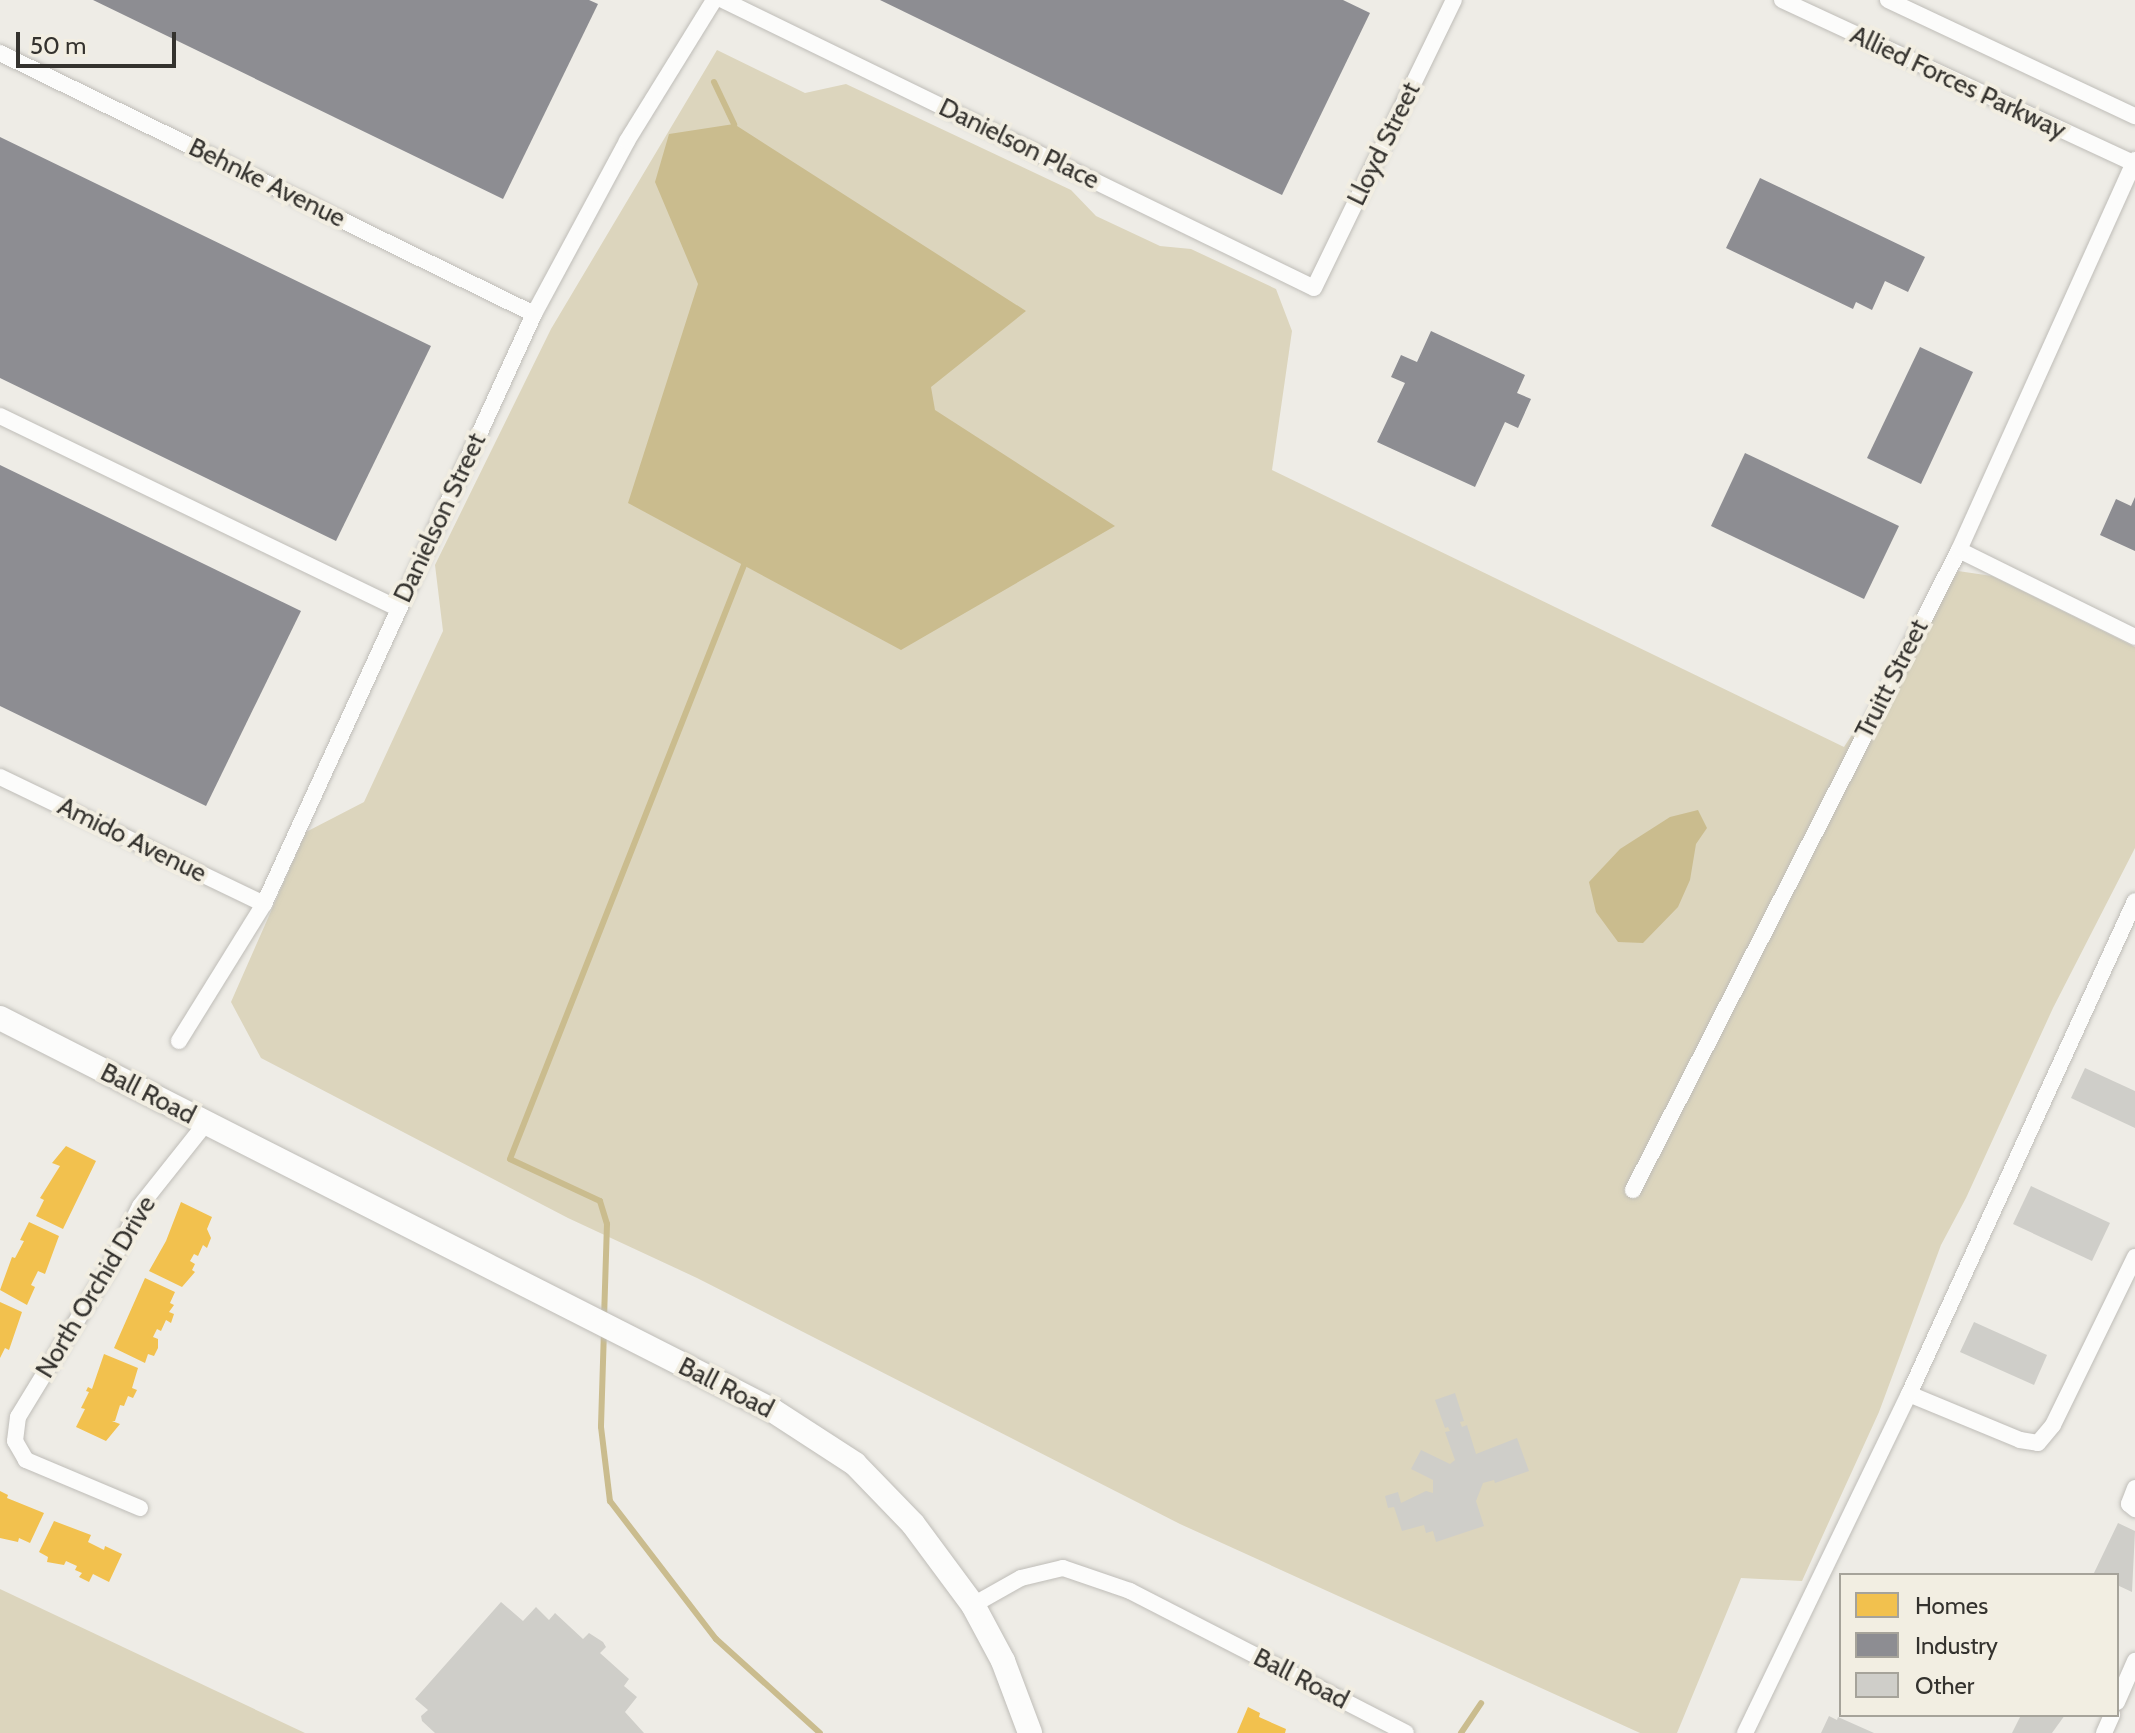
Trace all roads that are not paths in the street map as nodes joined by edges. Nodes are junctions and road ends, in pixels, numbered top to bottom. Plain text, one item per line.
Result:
1 (714, 0) edge
2 (723, 0) edge
3 (1454, 0) edge
4 (1782, 0) edge
5 (1888, 0) edge
6 (0, 53) edge
7 (2135, 116) edge
8 (2134, 163) edge
9 (1314, 288) joint
10 (534, 314) junction
11 (0, 416) edge
12 (1959, 550) junction
13 (399, 609) junction
14 (2135, 637) edge
15 (0, 777) edge
16 (2135, 901) edge
17 (264, 904) junction
18 (0, 1018) edge
19 (179, 1041) dead end
20 (206, 1123) junction
21 (1633, 1190) dead end
22 (2135, 1257) edge
23 (1909, 1394) junction
24 (2135, 1488) edge
25 (140, 1508) dead end
26 (2135, 1509) edge
27 (973, 1605) junction
28 (2135, 1661) edge
29 (2119, 1697) edge
30 (1030, 1733) edge
31 (1406, 1733) edge
32 (1745, 1733) edge

1 - 10 street, Danielson Street
2 - 9 street, Danielson Place
3 - 9 street, Lloyd Street
4 - 8 street, Allied Forces Parkway
5 - 7 street, Allied Forces Parkway
6 - 10 street, Behnke Avenue
8 - 12 street, Truitt Street
10 - 13 street, Danielson Street
11 - 13 street
12 - 14 street
12 - 21 street, Truitt Street
13 - 17 street, Danielson Street
15 - 17 street, Amido Avenue
16 - 23 street
17 - 19 street, Danielson Street
18 - 20 main road, Ball Road
20 - 25 street, North Orchid Drive
20 - 27 main road, Ball Road
22 - 23 street
23 - 32 street
24 - 26 street
27 - 30 main road
27 - 31 street, Ball Road
28 - 29 street

